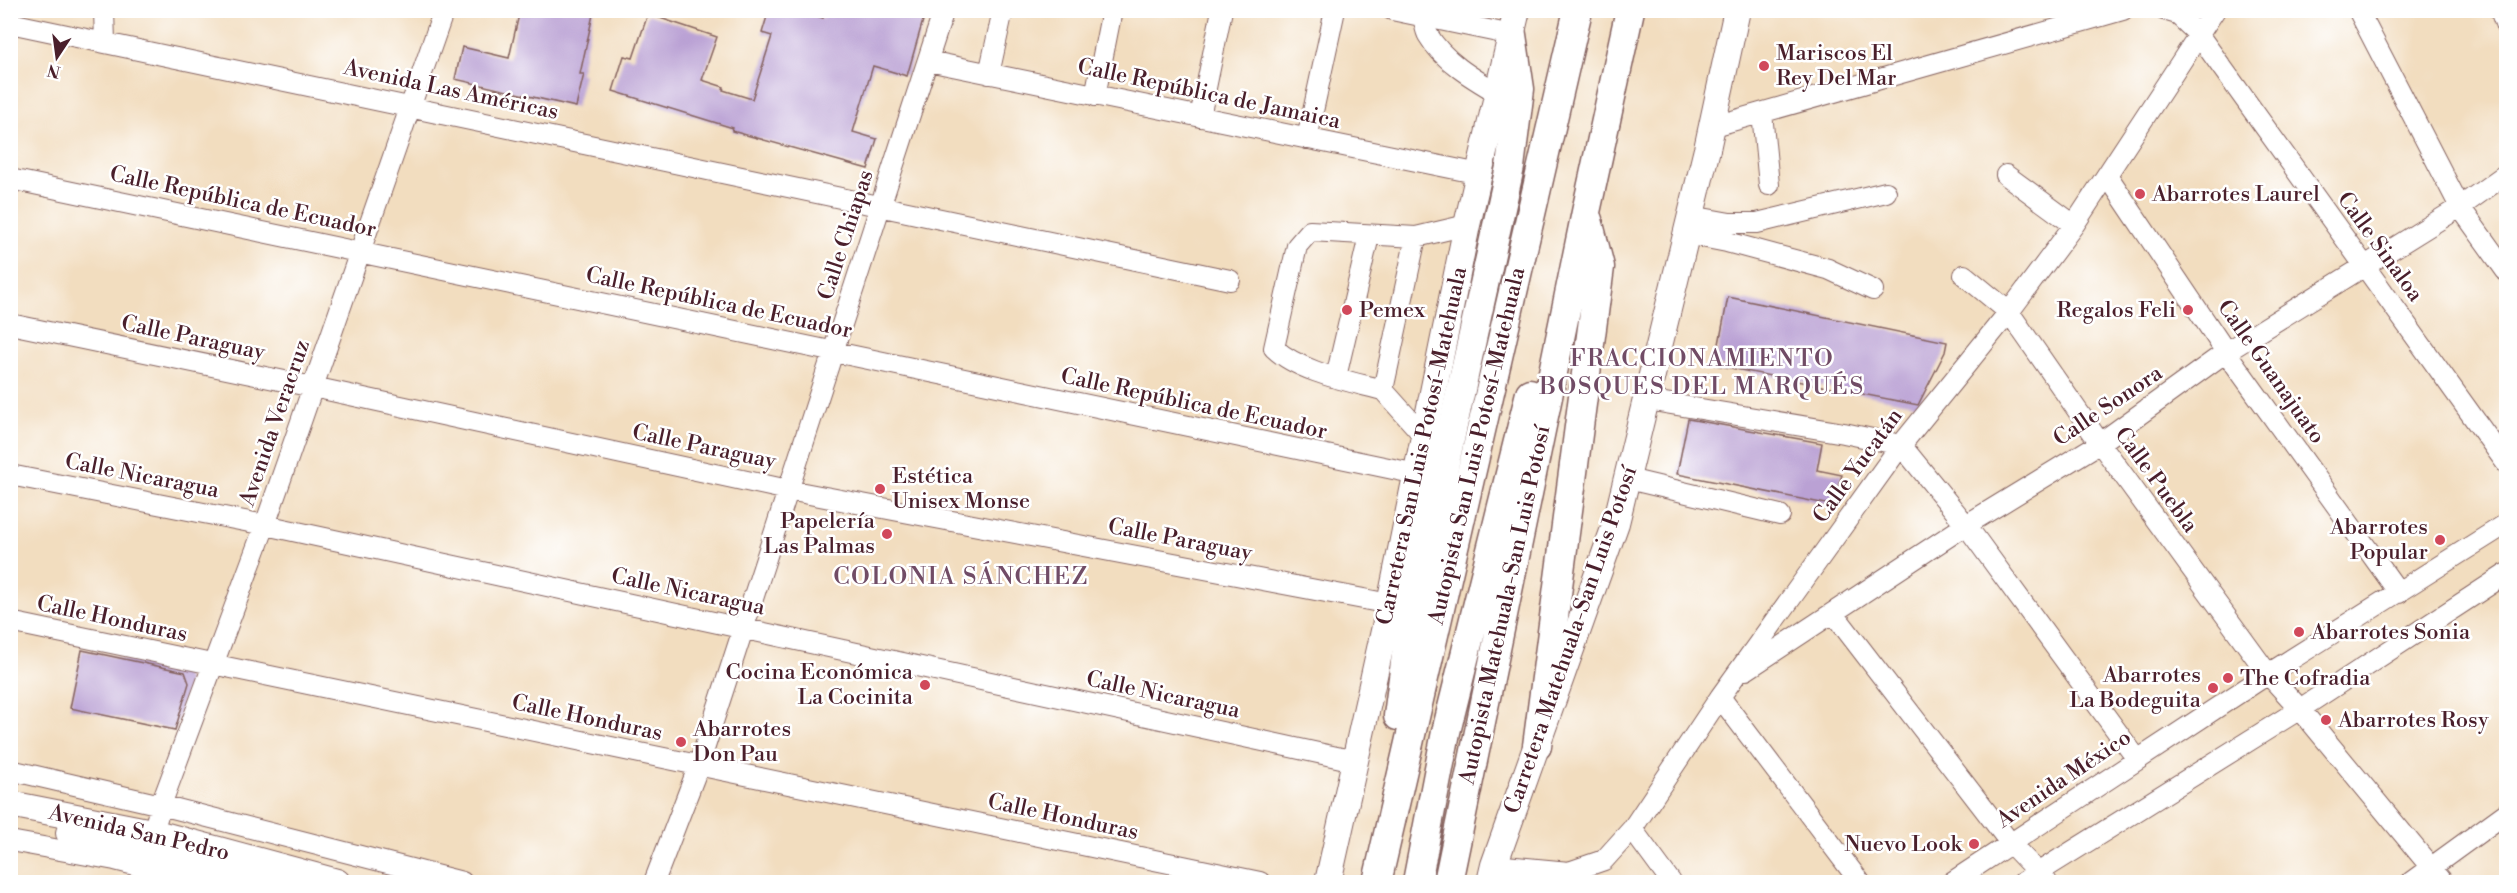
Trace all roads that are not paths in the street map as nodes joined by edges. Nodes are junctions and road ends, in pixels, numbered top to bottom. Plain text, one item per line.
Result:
1 (104, 10) edge
2 (444, 10) edge
3 (944, 10) edge
4 (1003, 10) edge
5 (1112, 10) edge
6 (1222, 10) edge
7 (1335, 10) edge
8 (1392, 10) edge
9 (1578, 10) edge
10 (1630, 10) edge
11 (1737, 10) edge
12 (2123, 10) edge
13 (2215, 10) edge
14 (2358, 10) edge
15 (2500, 10) edge
16 (2173, 12) edge
17 (1423, 17) junction
18 (10, 23) edge
19 (1514, 23) edge
20 (2506, 26) edge
21 (2198, 34) junction
22 (105, 42) junction
23 (928, 62) junction
24 (989, 74) junction
25 (1498, 93) junction
26 (1095, 96) junction
27 (412, 106) junction
28 (1762, 113) junction
29 (1200, 117) junction
30 (1711, 128) junction
31 (1307, 139) junction
32 (1479, 174) junction
33 (2506, 174) edge
34 (2006, 175) dead end
35 (2107, 175) junction
36 (10, 179) edge
37 (1769, 185) dead end
38 (1886, 192) dead end
39 (881, 205) junction
40 (2460, 207) junction
41 (1467, 225) junction
42 (1584, 225) junction
43 (1689, 225) junction
44 (2074, 225) junction
45 (1369, 236) junction
46 (1416, 237) junction
47 (362, 250) junction
48 (2364, 266) junction
49 (2506, 271) edge
50 (1964, 275) dead end
51 (1230, 280) dead end
52 (1873, 290) dead end
53 (2009, 312) junction
54 (10, 324) edge
55 (2226, 352) junction
56 (833, 353) junction
57 (1336, 377) junction
58 (313, 387) junction
59 (1383, 390) junction
60 (1647, 400) junction
61 (1425, 437) junction
62 (2100, 444) junction
63 (1901, 445) junction
64 (2506, 463) edge
65 (1417, 474) junction
66 (10, 475) edge
67 (1628, 479) junction
68 (788, 490) junction
69 (1780, 515) dead end
70 (2506, 524) edge
71 (265, 525) junction
72 (1966, 525) junction
73 (2506, 574) edge
74 (1494, 593) junction
75 (2399, 593) junction
76 (1390, 604) junction
77 (1834, 614) junction
78 (10, 622) edge
79 (743, 628) junction
80 (213, 665) junction
81 (2268, 674) junction
82 (1736, 676) junction
83 (1720, 697) junction
84 (2300, 709) junction
85 (1536, 746) junction
86 (2137, 759) junction
87 (1355, 761) junction
88 (699, 765) junction
89 (10, 770) edge
90 (10, 804) edge
91 (161, 805) junction
92 (2506, 813) edge
93 (10, 820) edge
94 (1632, 829) junction
95 (150, 841) junction
96 (10, 842) edge
97 (2011, 844) junction
98 (1492, 874) edge
99 (2437, 875) edge
100 (300, 877) edge
101 (2036, 879) edge
102 (202, 882) edge
103 (261, 882) edge
104 (337, 882) edge
105 (462, 882) edge
106 (654, 882) edge
107 (1260, 882) edge
108 (1328, 882) edge
109 (1377, 882) edge
110 (1417, 882) edge
111 (1448, 882) edge
112 (1671, 882) edge
113 (1860, 882) edge
114 (1952, 882) edge
115 (2411, 882) edge

1 - 22 street
2 - 27 street, Avenida Veracruz
3 - 23 street, Calle Chiapas
4 - 24 street
5 - 26 street
6 - 29 street
7 - 31 street
8 - 17 street
9 - 109 highway, Autopista San Luis Potosí-Matehuala
10 - 42 highway
11 - 30 main road, Carretera Matehuala-San Luis Potosí
12 - 28 street
13 - 21 street, Calle Yucatán
14 - 40 street
15 - 20 street
16 - 21 street, Calle Sinaloa
17 - 19 street
17 - 25 street
18 - 22 street, Avenida Las Américas
19 - 25 main road, Carretera San Luis Potosí-Matehuala
19 - 109 highway
21 - 35 street, Calle Yucatán
21 - 48 street, Calle Sinaloa
22 - 27 street, Avenida Las Américas
23 - 24 street, Calle República de Jamaica
23 - 39 street, Calle Chiapas
24 - 26 street, Calle República de Jamaica
25 - 32 main road, Carretera San Luis Potosí-Matehuala
26 - 29 street, Calle República de Jamaica
27 - 39 street, Avenida Las Américas
27 - 47 street, Avenida Veracruz
28 - 30 street
28 - 37 street
29 - 31 street, Calle República de Jamaica
30 - 43 main road, Carretera Matehuala-San Luis Potosí
31 - 32 street, Calle República de Jamaica
32 - 41 main road, Carretera San Luis Potosí-Matehuala
33 - 40 street, Calle Sonora
34 - 44 street
35 - 44 street, Calle Yucatán
35 - 55 street, Calle Guanajuato
36 - 47 street, Calle República de Ecuador
38 - 43 street
39 - 51 street, Avenida Las Américas
39 - 56 street, Calle Chiapas
40 - 48 street, Calle Sonora
40 - 49 street
41 - 46 street
41 - 61 main road, Carretera San Luis Potosí-Matehuala
42 - 74 highway
42 - 85 highway
43 - 52 street
43 - 60 main road, Carretera Matehuala-San Luis Potosí
44 - 53 street, Calle Yucatán
45 - 46 street
45 - 57 street
45 - 57 street
46 - 59 street
47 - 56 street, Calle República de Ecuador
47 - 58 street, Avenida Veracruz
48 - 55 street, Calle Sonora
48 - 64 street, Calle Sinaloa
50 - 53 street, Calle Puebla
53 - 62 street, Calle Puebla
53 - 63 street, Calle Yucatán
54 - 58 street, Calle Paraguay
55 - 62 street, Calle Sonora
55 - 75 street, Calle Guanajuato
56 - 65 street, Calle República de Ecuador
56 - 68 street, Calle Chiapas
57 - 59 street
58 - 68 street, Calle Paraguay
58 - 71 street, Avenida Veracruz
59 - 61 street
60 - 63 street
60 - 67 main road, Carretera Matehuala-San Luis Potosí
61 - 65 main road, Carretera San Luis Potosí-Matehuala
62 - 72 street, Calle Sonora
62 - 81 street, Calle Puebla
63 - 72 street
63 - 82 street, Calle Yucatán
65 - 76 main road, Carretera San Luis Potosí-Matehuala
66 - 71 street, Calle Nicaragua
67 - 69 street
67 - 85 main road, Carretera Matehuala-San Luis Potosí
68 - 76 street, Calle Paraguay
68 - 79 street, Calle Chiapas
70 - 75 street, Avenida México
71 - 79 street, Calle Nicaragua
71 - 80 street, Avenida Veracruz
72 - 77 street, Calle Sonora
72 - 86 street
73 - 84 street
74 - 110 highway
74 - 111 highway, Autopista Matehuala-San Luis Potosí
75 - 81 street, Avenida México
76 - 87 main road, Carretera San Luis Potosí-Matehuala
77 - 82 street, Calle Sonora
77 - 97 street
78 - 80 street, Calle Honduras
79 - 87 street, Calle Nicaragua
79 - 88 street, Calle Chiapas
80 - 88 street, Calle Honduras
80 - 91 street, Avenida Veracruz
81 - 84 street, Calle Puebla
81 - 86 street, Avenida México
82 - 83 street, Calle Yucatán
83 - 94 street, Calle Yucatán
83 - 113 street
84 - 99 street, Calle Puebla
84 - 101 street
85 - 98 main road, Carretera Matehuala-San Luis Potosí
86 - 97 street, Avenida México
87 - 108 main road, Carretera San Luis Potosí-Matehuala
88 - 106 street, Calle Chiapas
88 - 107 street, Calle Honduras
89 - 91 street
90 - 95 main road, Avenida San Pedro
91 - 95 street, Avenida Veracruz
91 - 105 street
92 - 99 street
93 - 95 main road, Avenida San Pedro
94 - 98 street, Calle Yucatán
94 - 112 street
95 - 100 main road, Avenida San Pedro
95 - 103 main road, Avenida San Pedro
96 - 102 street
97 - 101 street
97 - 114 street, Avenida México
99 - 115 street
100 - 104 main road, Avenida San Pedro

